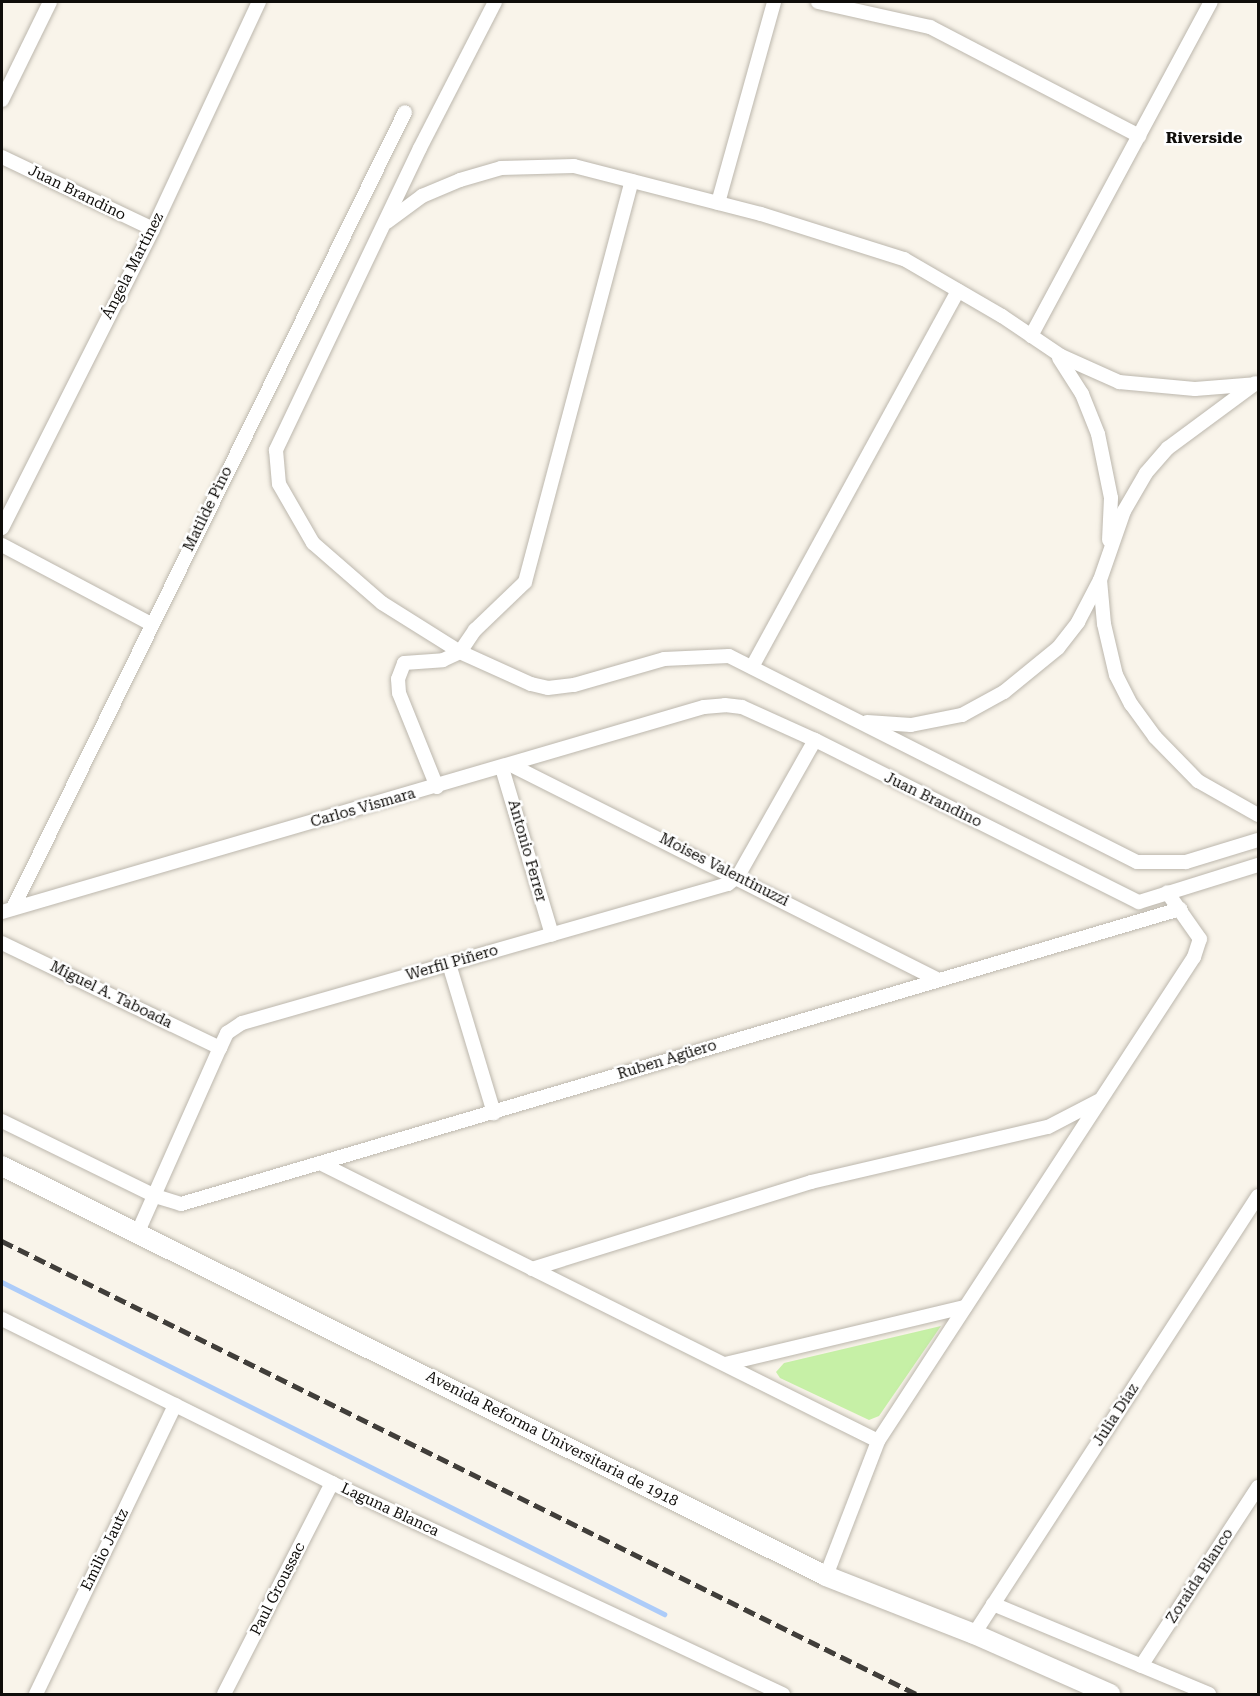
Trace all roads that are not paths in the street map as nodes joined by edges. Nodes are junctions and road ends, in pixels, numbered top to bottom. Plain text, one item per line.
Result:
1 (50, 2) edge
2 (259, 2) edge
3 (495, 2) edge
4 (774, 2) edge
5 (818, 2) edge
6 (1211, 2) edge
7 (2, 100) edge
8 (405, 112) dead end
9 (1138, 136) junction
10 (2, 157) edge
11 (632, 181) junction
12 (718, 203) junction
13 (382, 227) junction
14 (153, 229) junction
15 (958, 291) junction
16 (1031, 336) junction
17 (1054, 352) junction
18 (1258, 383) edge
19 (2, 528) edge
20 (2, 545) edge
21 (1108, 557) junction
22 (1100, 580) junction
23 (151, 624) junction
24 (460, 652) junction
25 (752, 667) junction
26 (725, 705) joint
27 (859, 721) junction
28 (815, 740) junction
29 (507, 766) junction
30 (437, 787) junction
31 (1258, 815) edge
32 (1258, 840) edge
33 (1258, 865) edge
34 (738, 876) junction
35 (1167, 892) junction
36 (1180, 909) junction
37 (7, 910) edge
38 (552, 935) junction
39 (2, 943) edge
40 (449, 964) junction
41 (936, 979) junction
42 (220, 1048) junction
43 (1100, 1100) junction
44 (494, 1113) junction
45 (2, 1121) edge
46 (320, 1163) junction
47 (2, 1167) edge
48 (155, 1196) junction
49 (1258, 1196) edge
50 (137, 1234) junction
51 (532, 1269) junction
52 (965, 1307) junction
53 (3, 1323) edge
54 (725, 1364) junction
55 (175, 1405) junction
56 (878, 1441) junction
57 (332, 1484) junction
58 (1258, 1487) edge
59 (826, 1576) junction
60 (993, 1604) junction
61 (974, 1634) junction
62 (1141, 1666) junction
63 (36, 1695) edge
64 (224, 1695) edge
65 (783, 1695) edge
66 (1110, 1695) edge
67 (1209, 1695) edge

1 - 7 street
2 - 14 street, Ángela Martínez
3 - 13 street
4 - 12 street
5 - 9 street
6 - 9 street
8 - 23 street, Matilde Pino
9 - 16 street
10 - 14 street, Juan Brandino
11 - 12 street
11 - 13 street
11 - 24 street
12 - 15 street
13 - 24 street
14 - 19 street, Ángela Martínez
15 - 16 street
15 - 25 street
16 - 17 street
17 - 18 street
17 - 21 street
18 - 21 street
20 - 23 street
21 - 22 street
22 - 27 street
22 - 31 street
23 - 37 street, Matilde Pino
24 - 25 street
24 - 30 street
25 - 27 street
26 - 28 street, Juan Brandino
26 - 29 street, Carlos Vismara
27 - 32 street
28 - 34 street
28 - 35 street, Juan Brandino
29 - 30 street, Carlos Vismara
29 - 34 street, Moises Valentinuzzi
29 - 38 street, Antonio Ferrer
30 - 37 street, Carlos Vismara
33 - 35 street
34 - 38 street, Werfil Piñero
34 - 41 street, Moises Valentinuzzi
35 - 36 street
36 - 41 street, Ruben Agüero
36 - 43 street
38 - 40 street, Werfil Piñero
39 - 42 street, Miguel A. Taboada
40 - 42 street, Werfil Piñero
40 - 44 street
41 - 44 street, Ruben Agüero
42 - 48 street, Werfil Piñero
43 - 51 street
43 - 52 street
44 - 46 street, Ruben Agüero
45 - 48 street
46 - 48 street, Ruben Agüero
46 - 51 street
47 - 50 main road, Avenida Reforma Universitaria de 1918
48 - 50 street, Werfil Piñero
49 - 60 street, Julia Díaz
50 - 59 main road, Avenida Reforma Universitaria de 1918
51 - 54 street
52 - 54 street
52 - 56 street
53 - 55 street, Laguna Blanca
54 - 56 street
55 - 57 street, Laguna Blanca
55 - 63 street, Emilio Jautz
56 - 59 street
57 - 64 street, Paul Groussac
57 - 65 street, Laguna Blanca
58 - 62 street, Zoraida Blanco
59 - 61 main road, Avenida Reforma Universitaria de 1918
60 - 61 street, Julia Díaz
60 - 62 street
61 - 66 main road, Avenida Reforma Universitaria de 1918
62 - 67 street

